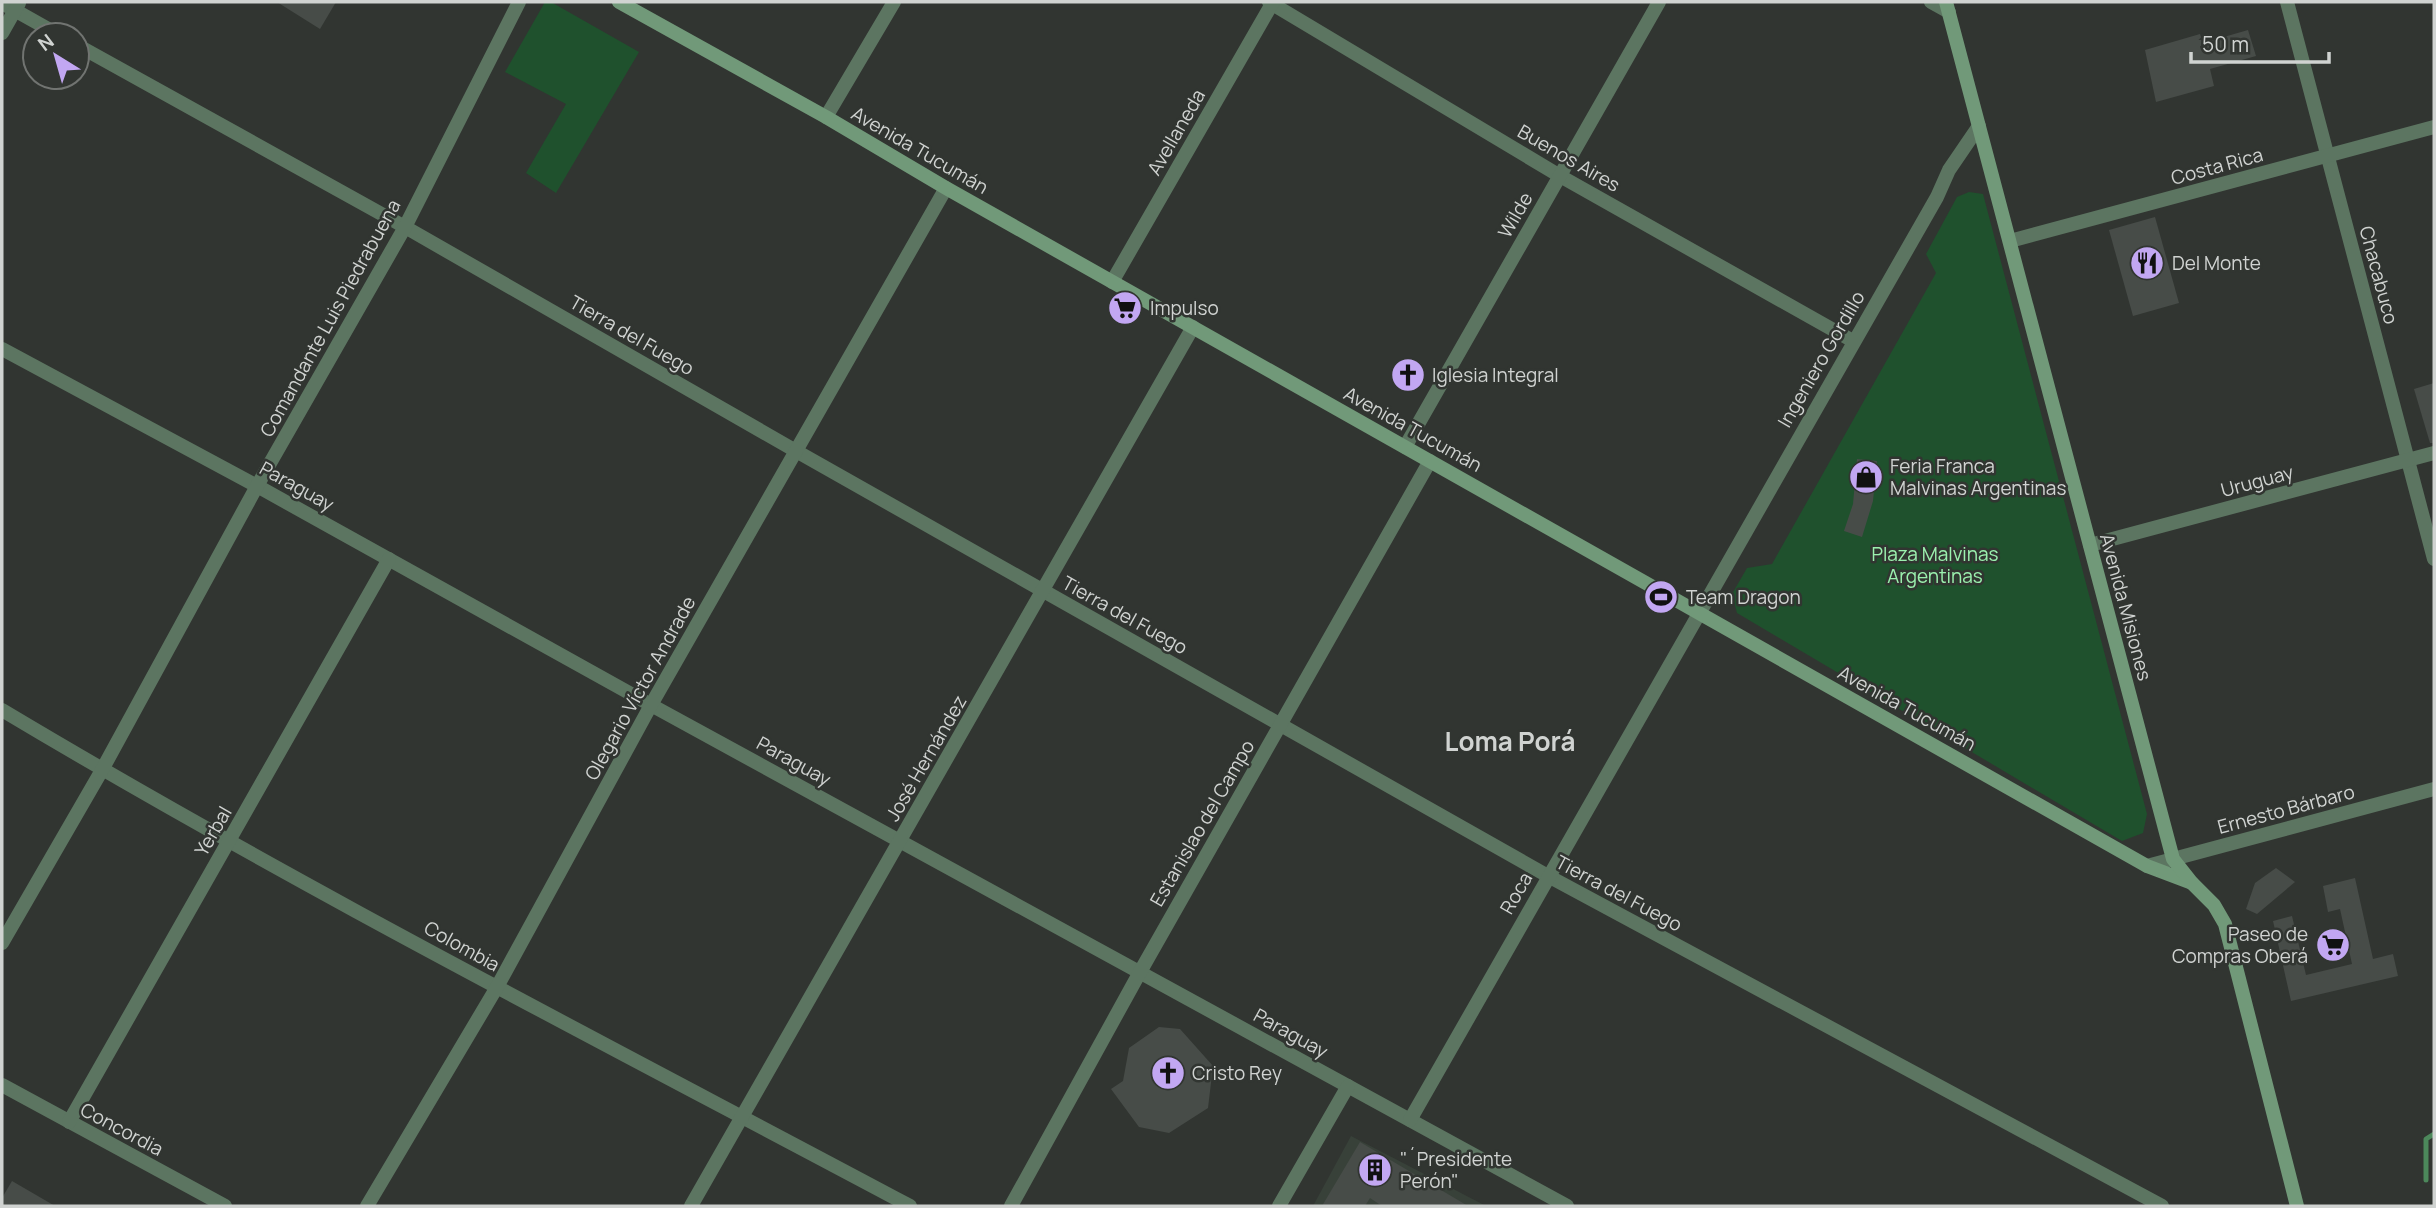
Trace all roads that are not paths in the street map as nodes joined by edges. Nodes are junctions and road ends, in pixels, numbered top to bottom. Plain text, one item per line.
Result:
1 (519, 2) edge
2 (619, 2) edge
3 (894, 2) edge
4 (1271, 2) edge
5 (1659, 2) edge
6 (1931, 2) edge
7 (2287, 2) edge
8 (12, 5) edge
9 (1948, 7) edge
10 (38, 21) edge
11 (2, 33) edge
12 (91, 53) edge
13 (826, 117) junction
14 (1979, 126) junction
15 (2434, 127) edge
16 (2328, 156) junction
17 (1560, 176) junction
18 (946, 188) junction
19 (405, 227) junction
20 (2010, 241) junction
21 (1112, 282) junction
22 (1193, 327) junction
23 (1853, 341) junction
24 (2, 349) edge
25 (1405, 447) junction
26 (796, 451) junction
27 (2434, 453) edge
28 (2408, 460) junction
29 (1430, 461) junction
30 (257, 486) junction
31 (2090, 545) junction
32 (389, 559) junction
33 (2434, 559) edge
34 (1043, 591) junction
35 (1698, 612) junction
36 (651, 705) junction
37 (2, 710) edge
38 (1280, 725) junction
39 (102, 770) junction
40 (2434, 789) edge
41 (230, 841) junction
42 (901, 841) junction
43 (2173, 859) junction
44 (2147, 866) junction
45 (1548, 876) junction
46 (2192, 883) junction
47 (2, 943) edge
48 (1140, 972) junction
49 (497, 987) junction
50 (2, 1085) edge
51 (1348, 1086) junction
52 (741, 1116) junction
53 (1410, 1120) junction
54 (69, 1122) junction
55 (225, 1206) edge
56 (367, 1206) edge
57 (691, 1206) edge
58 (910, 1206) edge
59 (1011, 1206) edge
60 (1279, 1206) edge
61 (1567, 1206) edge
62 (2162, 1206) edge
63 (2297, 1206) edge

1 - 19 street, Comandante Luis Piedrabuena
2 - 13 main road, Avenida Tucumán
3 - 13 street
4 - 17 street, Buenos Aires
4 - 21 street, Avellaneda
5 - 17 street, Wilde
6 - 9 street
7 - 16 street, Chacabuco
8 - 10 street
8 - 11 street
9 - 14 main road, Avenida Misiones
12 - 19 street, Tierra del Fuego
13 - 18 main road, Avenida Tucumán
14 - 20 main road, Avenida Misiones
14 - 23 street, Ingeniero Gordillo
15 - 16 street, Costa Rica
16 - 20 street, Costa Rica
16 - 28 street, Chacabuco
17 - 23 street, Buenos Aires
17 - 25 street, Wilde
18 - 21 main road, Avenida Tucumán
18 - 26 street, Olegario Víctor Andrade
19 - 26 street, Tierra del Fuego
19 - 30 street, Comandante Luis Piedrabuena
20 - 31 main road, Avenida Misiones
21 - 22 main road, Avenida Tucumán
22 - 25 main road, Avenida Tucumán
22 - 34 street, José Hernández
23 - 35 street, Ingeniero Gordillo
24 - 30 street, Paraguay
25 - 29 main road, Avenida Tucumán
26 - 34 street, Tierra del Fuego
26 - 36 street, Olegario Víctor Andrade
27 - 28 street, Uruguay
28 - 31 street, Uruguay
28 - 33 street, Chacabuco
29 - 35 main road, Avenida Tucumán
29 - 38 street, Estanislao del Campo
30 - 32 street, Paraguay
30 - 39 street, Comandante Luis Piedrabuena
31 - 43 main road, Avenida Misiones
32 - 36 street, Paraguay
32 - 41 street, Yerbal
34 - 38 street, Tierra del Fuego
34 - 42 street, José Hernández
35 - 44 main road, Avenida Tucumán
35 - 45 street, Roca
36 - 42 street, Paraguay
36 - 49 street, Olegario Víctor Andrade
37 - 39 street, Colombia
38 - 45 street, Tierra del Fuego
38 - 48 street, Estanislao del Campo
39 - 41 street, Colombia
39 - 47 street, Comandante Luis Piedrabuena
40 - 43 street, Ernesto Bárbaro
41 - 49 street, Colombia
41 - 54 street, Yerbal
42 - 48 street, Paraguay
42 - 52 street, José Hernández
43 - 44 street, Ernesto Bárbaro
43 - 46 main road, Avenida Misiones
44 - 46 main road, Avenida Tucumán
45 - 53 street, Roca
45 - 62 street, Tierra del Fuego
46 - 63 main road, Avenida Misiones
48 - 51 street, Paraguay
48 - 59 street, Estanislao del Campo
49 - 52 street, Colombia
49 - 56 street, Olegario Víctor Andrade
50 - 54 street, Concordia
51 - 53 street, Paraguay
51 - 60 street
52 - 57 street, José Hernández
52 - 58 street, Colombia
53 - 61 street, Paraguay
54 - 55 street, Concordia

